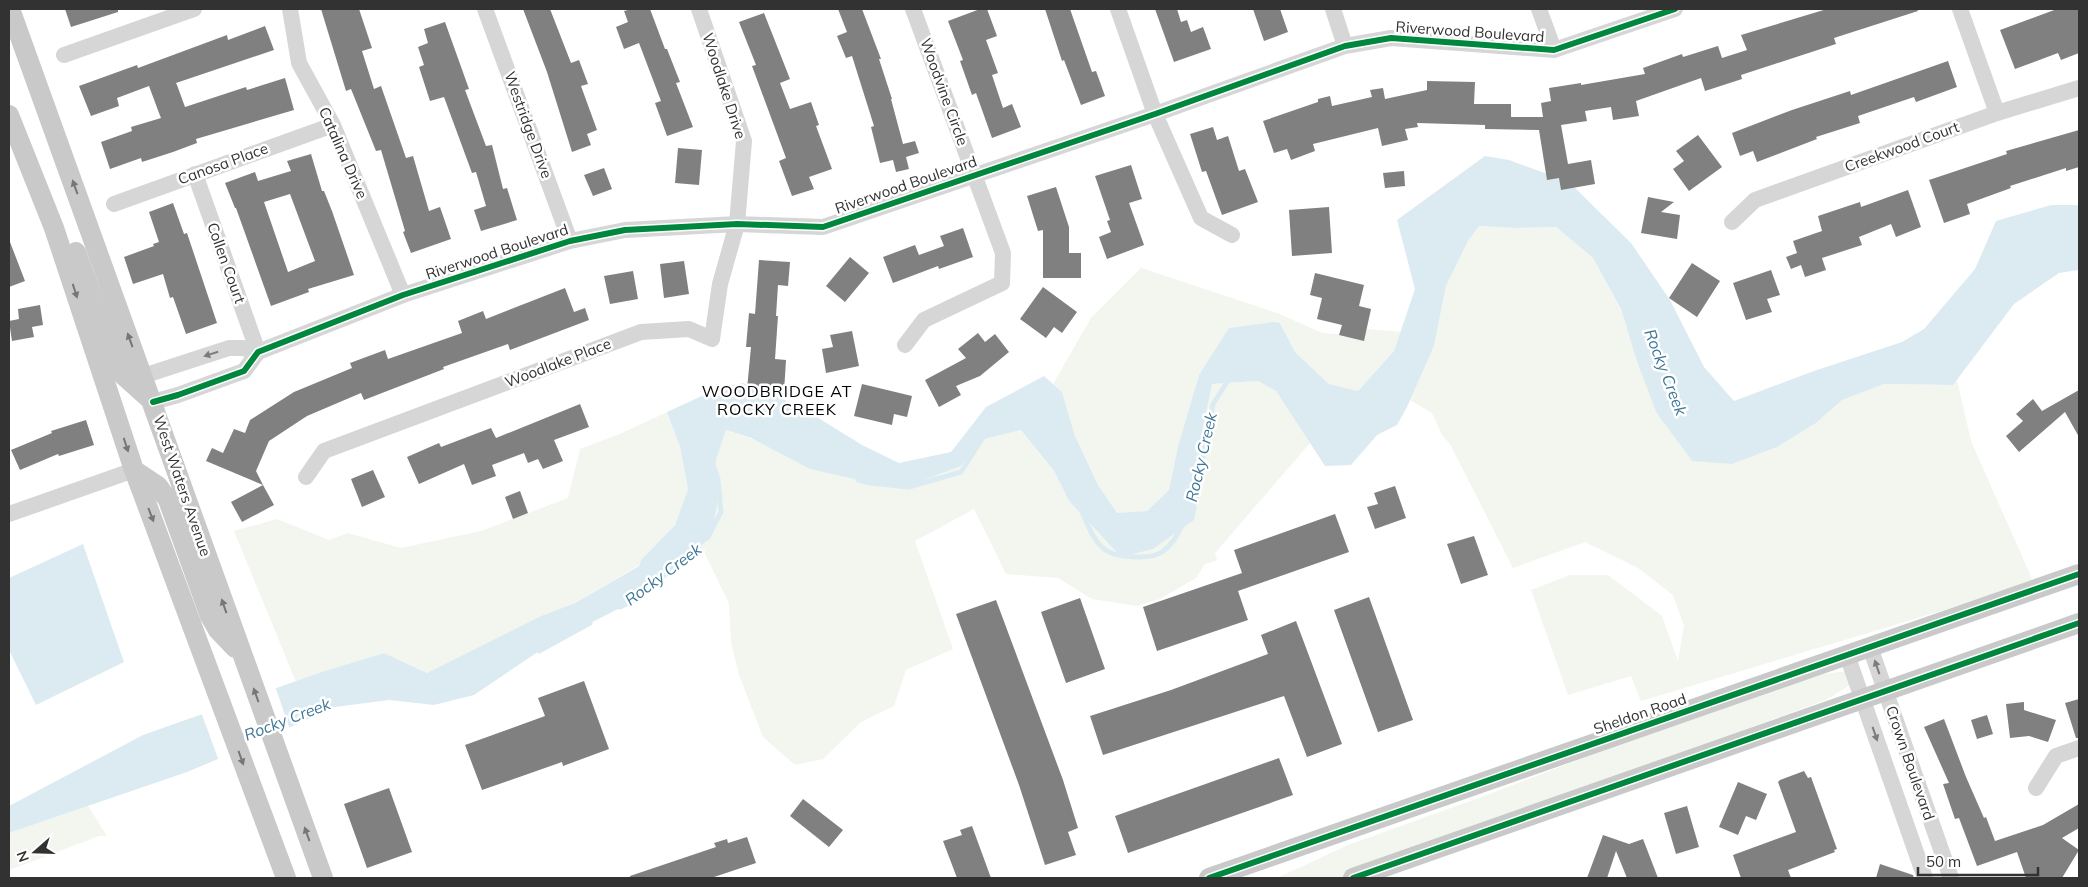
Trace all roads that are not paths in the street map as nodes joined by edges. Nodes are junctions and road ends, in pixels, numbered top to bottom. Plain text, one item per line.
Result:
1 (10, 9) edge
2 (194, 9) edge
3 (290, 9) edge
4 (486, 9) edge
5 (698, 9) edge
6 (914, 9) edge
7 (1118, 9) edge
8 (1333, 9) edge
9 (1539, 9) edge
10 (1675, 9) edge
11 (1960, 9) edge
12 (1345, 46) junction
13 (1554, 50) junction
14 (64, 55) dead end
15 (2079, 88) edge
16 (1997, 113) junction
17 (9, 114) edge
18 (1155, 114) junction
19 (333, 125) junction
20 (195, 174) junction
21 (974, 176) junction
22 (114, 204) dead end
23 (1732, 222) dead end
24 (737, 224) junction
25 (54, 228) junction
26 (1232, 235) dead end
27 (570, 241) junction
28 (403, 296) junction
29 (905, 345) dead end
30 (258, 352) junction
31 (143, 376) junction
32 (153, 402) junction
33 (134, 470) junction
34 (306, 477) dead end
35 (9, 514) edge
36 (2079, 574) edge
37 (2079, 623) edge
38 (1870, 647) junction
39 (1847, 655) junction
40 (243, 660) junction
41 (1885, 690) junction
42 (1862, 698) junction
43 (2079, 748) edge
44 (2036, 788) dead end
45 (286, 878) edge
46 (324, 878) edge
47 (1209, 878) edge
48 (1353, 878) edge
49 (1925, 878) edge
50 (1951, 878) edge

31 -> 1 main road, West Waters Avenue
2 - 14 street
3 - 19 street, Catalina Drive
4 - 27 street, Westridge Drive
5 - 24 street, Woodlake Drive
6 - 21 street, Woodvine Circle
7 - 18 street
8 - 12 street
9 - 13 street
10 - 13 street, Riverwood Boulevard
11 - 16 street
12 - 13 street, Riverwood Boulevard
12 - 18 street, Riverwood Boulevard
15 - 16 street, Creekwood Court
16 - 23 street, Creekwood Court
17 - 25 main road
18 - 21 street, Riverwood Boulevard
18 - 26 street
19 - 20 street, Canosa Place
19 - 28 street, Catalina Drive
20 - 22 street, Canosa Place
20 - 30 street, Collen Court
21 - 24 street, Riverwood Boulevard
21 - 29 street, Woodvine Circle
24 - 27 street, Riverwood Boulevard
24 - 34 street, Woodlake Place
25 - 32 main road
25 -> 33 main road
27 - 28 street, Riverwood Boulevard
28 - 30 street, Riverwood Boulevard
30 -> 31 street
30 - 32 street, Riverwood Boulevard
31 - 32 main road, West Waters Avenue
40 -> 32 main road, West Waters Avenue
33 - 35 street
33 - 40 main road
33 -> 45 main road
36 - 38 main road, Sheldon Road
37 - 41 main road
38 - 39 main road, Sheldon Road
41 -> 38 street, Crown Boulevard
39 - 42 street, Crown Boulevard
39 - 47 main road, Sheldon Road
46 -> 40 main road, West Waters Avenue
41 - 42 main road
41 - 50 street, Crown Boulevard
42 - 48 main road
42 -> 49 street, Crown Boulevard
43 - 44 street

